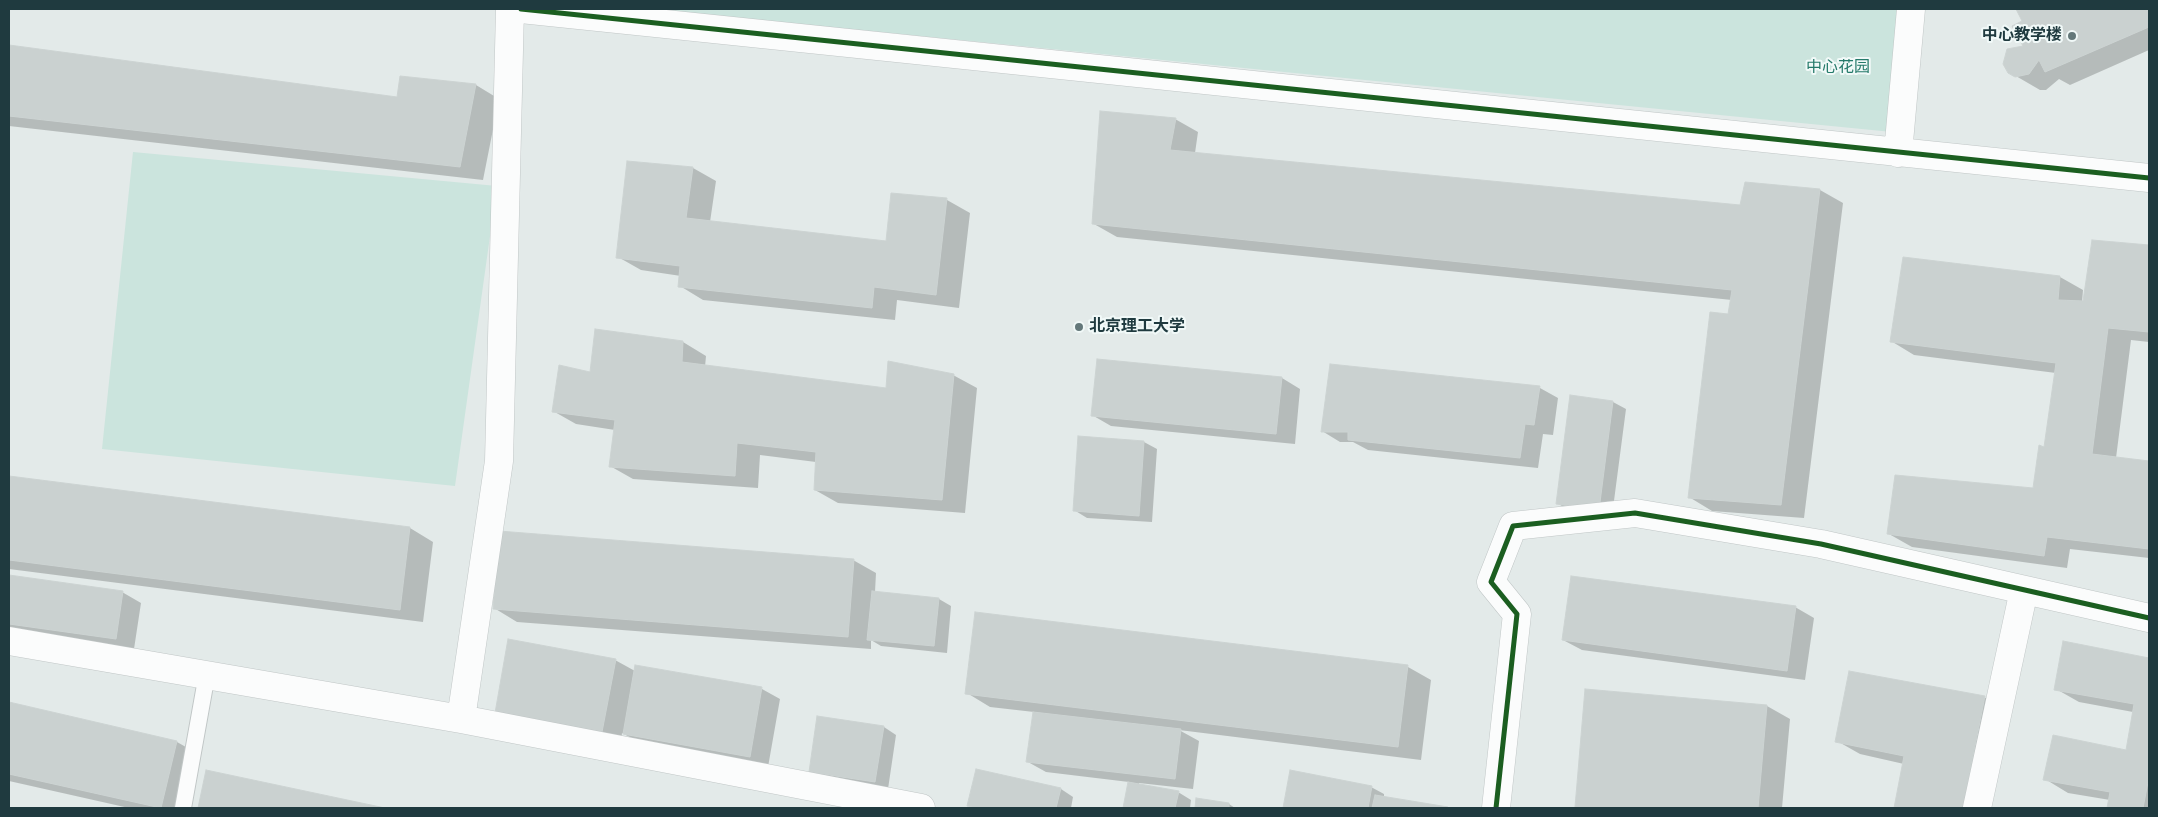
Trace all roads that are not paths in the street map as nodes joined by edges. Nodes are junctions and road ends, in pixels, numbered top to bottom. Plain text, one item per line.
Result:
1 (510, 9) edge
2 (521, 9) edge
3 (1911, 9) edge
4 (1898, 153) junction
5 (2149, 178) edge
6 (2024, 590) junction
7 (2149, 618) edge
8 (9, 640) edge
9 (207, 674) junction
10 (461, 719) junction
11 (183, 808) edge
12 (922, 808) edge
13 (1496, 808) edge
14 (1978, 808) edge

1 - 10 street
2 - 4 street
3 - 4 street
4 - 5 street
6 - 7 street
6 - 13 street
6 - 14 street
8 - 9 street
9 - 10 street
9 - 11 lane
10 - 12 street

